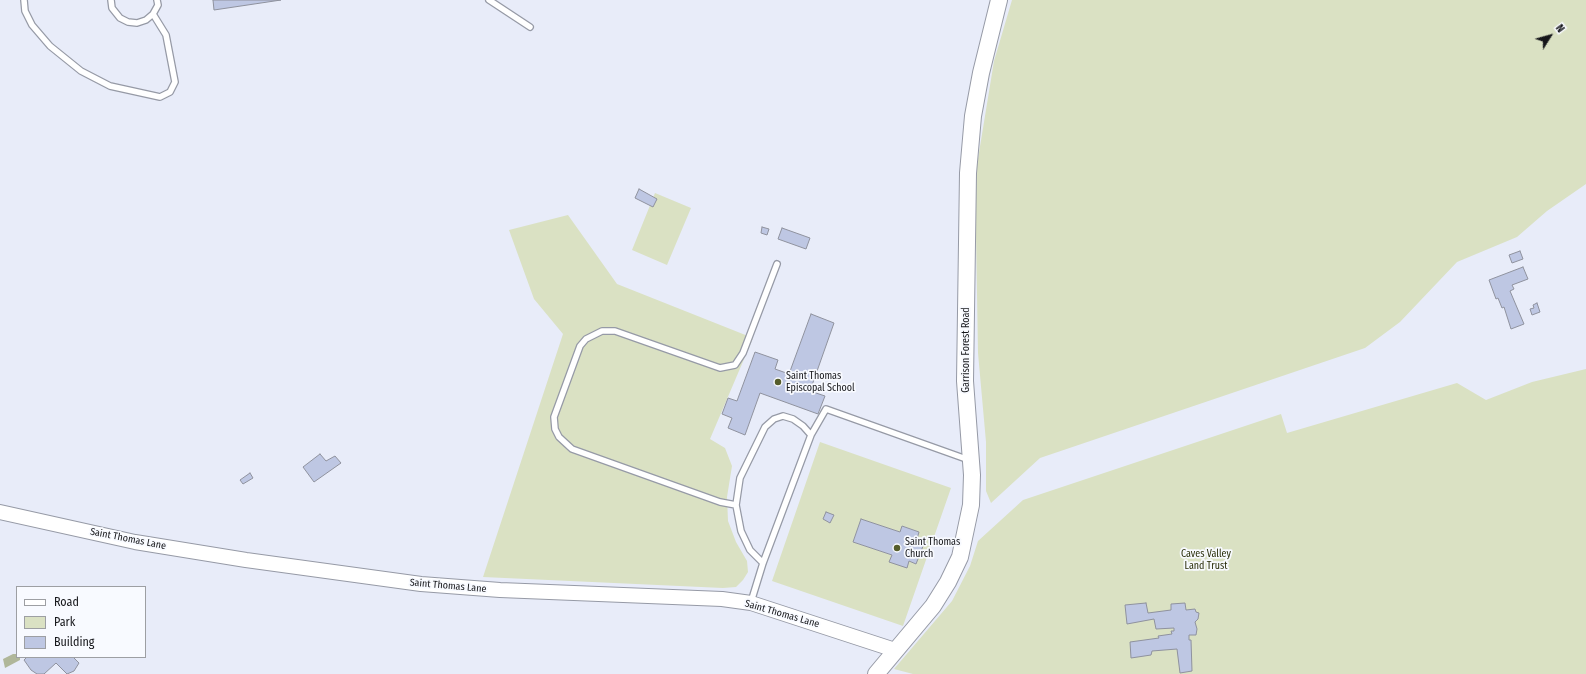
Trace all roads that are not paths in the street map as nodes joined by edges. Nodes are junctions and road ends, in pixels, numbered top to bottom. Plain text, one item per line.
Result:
1 (24, 0) edge
2 (111, 0) edge
3 (157, 0) edge
4 (489, 0) edge
5 (999, 0) edge
6 (153, 14) junction
7 (530, 27) dead end
8 (777, 264) dead end
9 (811, 435) junction
10 (971, 461) junction
11 (736, 505) junction
12 (0, 512) edge
13 (763, 563) junction
14 (751, 603) junction
15 (895, 650) junction
16 (876, 674) edge

1 - 6 lane
2 - 6 lane
3 - 6 lane
4 - 7 lane
5 - 10 main road, Garrison Forest Road
8 - 11 lane
9 - 10 lane
9 - 11 lane
9 - 13 lane
10 - 15 main road, Garrison Forest Road
11 - 13 lane
12 - 14 street, Saint Thomas Lane
13 - 14 lane
14 - 15 street, Saint Thomas Lane
15 - 16 main road, Garrison Forest Road

